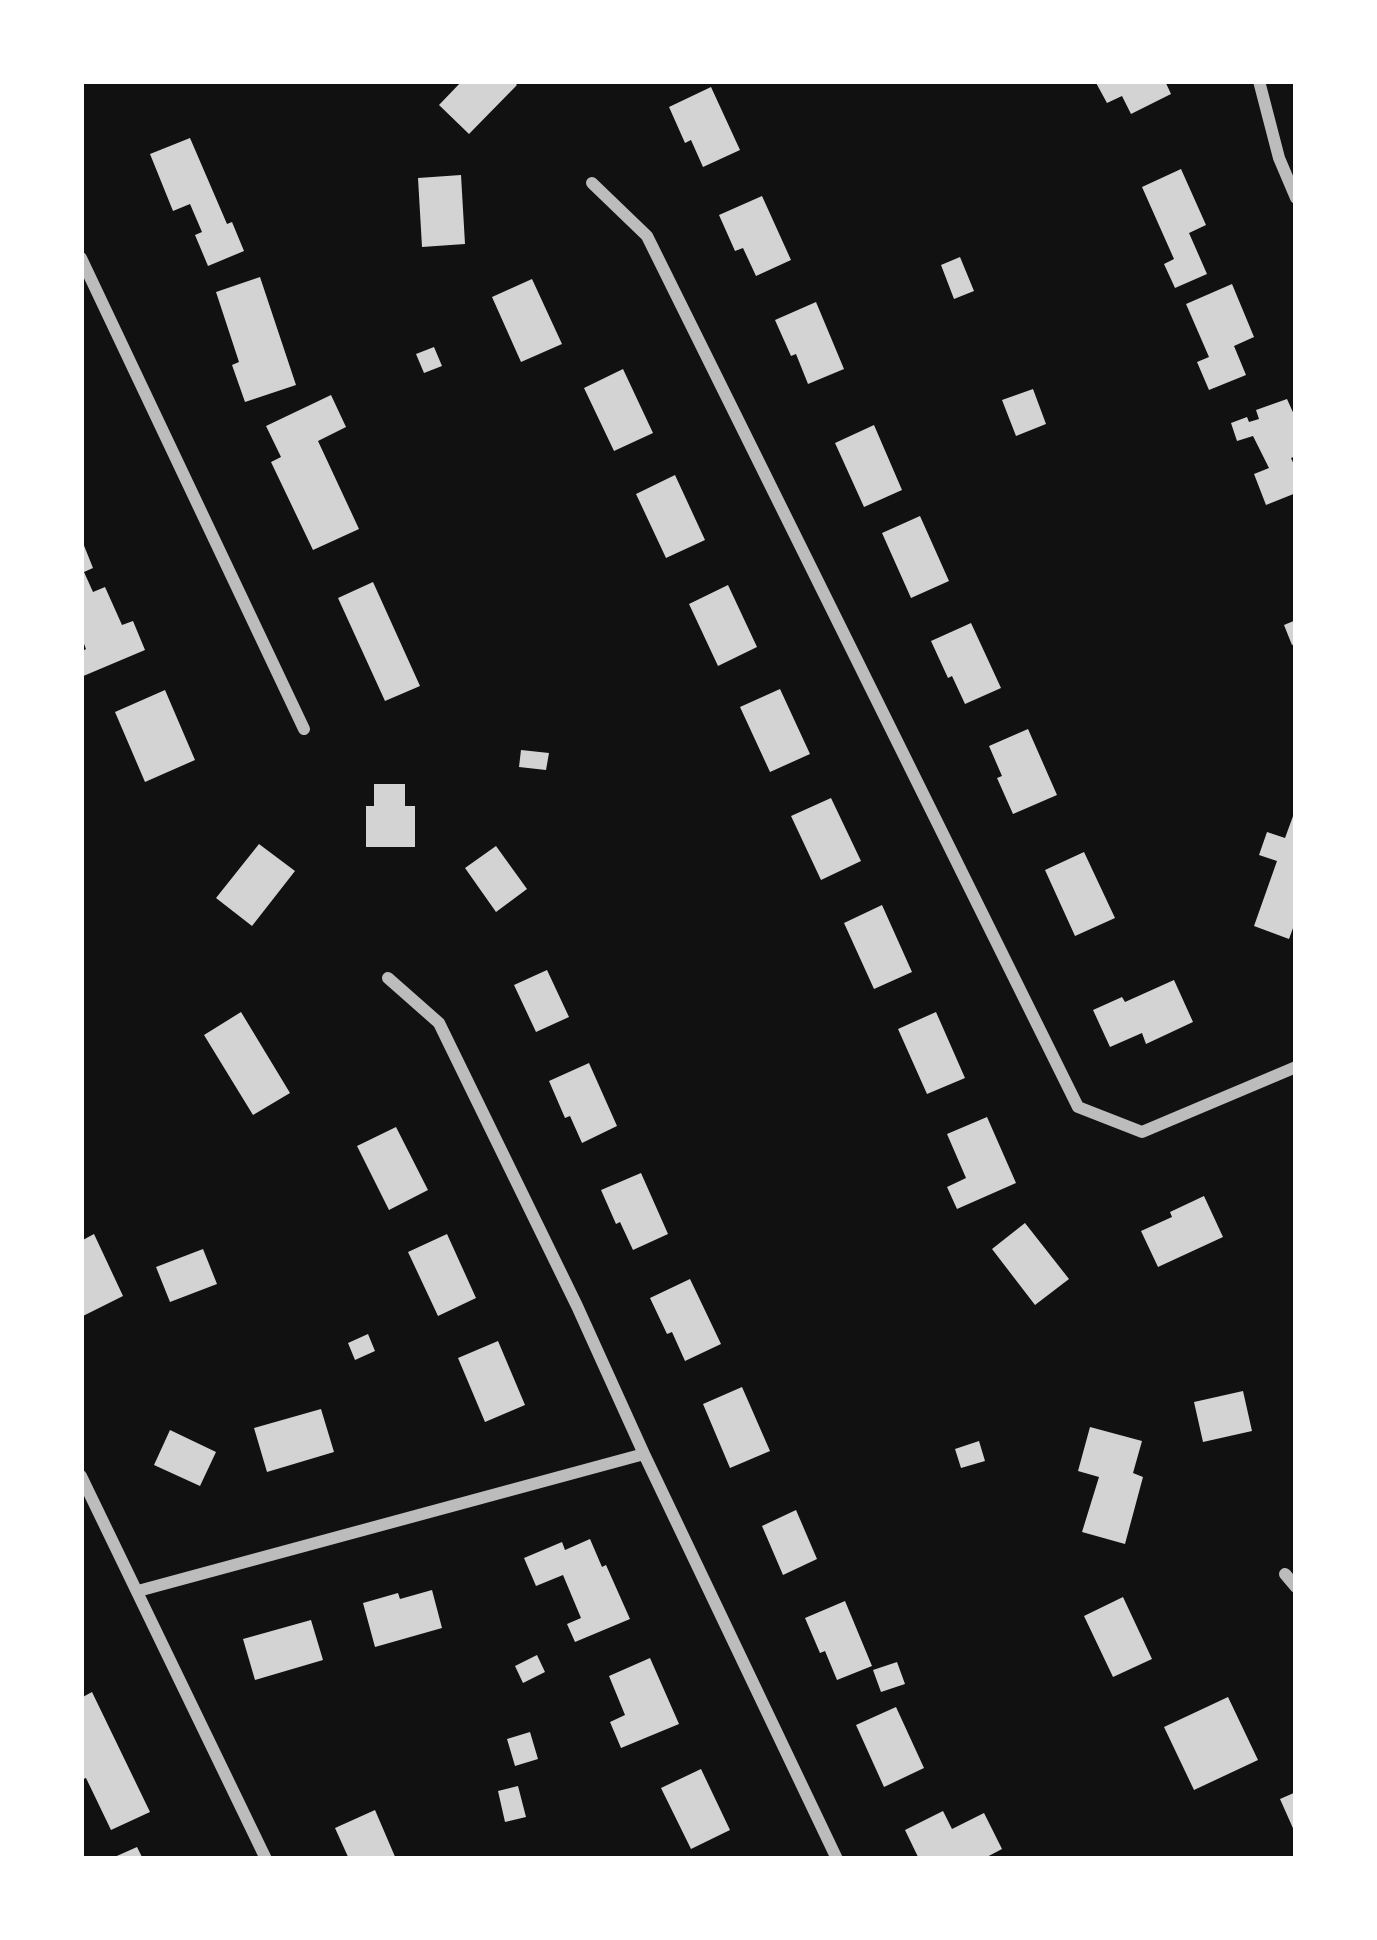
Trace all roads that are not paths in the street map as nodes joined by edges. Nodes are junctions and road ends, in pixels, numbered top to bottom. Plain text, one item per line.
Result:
1 (1258, 81) edge
2 (592, 183) dead end
3 (1296, 198) edge
4 (81, 258) edge
5 (304, 729) dead end
6 (388, 978) dead end
7 (1296, 1067) edge
8 (644, 1454) junction
9 (81, 1476) edge
10 (1285, 1574) dead end
11 (1296, 1587) edge
12 (138, 1591) junction
13 (266, 1859) edge
14 (837, 1859) edge

1 - 3 street
2 - 7 street
4 - 5 street
6 - 8 street
8 - 12 street
8 - 14 street
9 - 12 street
10 - 11 street
12 - 13 street

